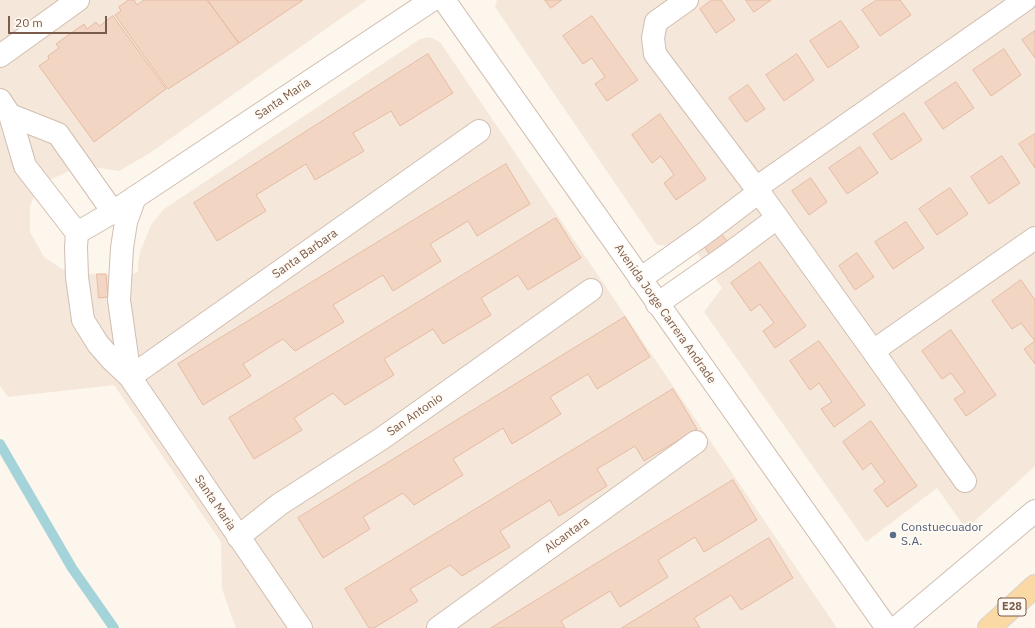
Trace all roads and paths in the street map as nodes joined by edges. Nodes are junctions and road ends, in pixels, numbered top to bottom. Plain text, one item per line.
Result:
1 (78, 0) edge
2 (432, 0) edge
3 (444, 0) edge
4 (687, 0) edge
5 (1025, 0) edge
6 (0, 56) edge
7 (5, 108) edge
8 (479, 131) dead end
9 (758, 190) junction
10 (135, 197) junction
11 (113, 212) junction
12 (777, 218) junction
13 (77, 233) junction
14 (1035, 238) edge
15 (640, 279) junction
16 (591, 290) dead end
17 (658, 304) junction
18 (873, 351) junction
19 (130, 377) junction
20 (696, 442) dead end
21 (965, 481) dead end
22 (1035, 511) edge
23 (238, 537) junction
24 (1035, 586) edge
25 (301, 628) edge
26 (438, 628) edge
27 (887, 628) edge
28 (896, 628) edge
29 (989, 628) edge

1 - 6 street
2 - 10 street, Santa Maria
3 - 15 street, Avenida Jorge Carrera Andrade
4 - 9 street
5 - 9 street
7 - 11 street
7 - 13 street
8 - 19 street, Santa Barbara
9 - 12 street
9 - 15 street
10 - 11 street, Santa Maria
10 - 19 street, Santa Maria
11 - 13 street, Santa Maria
12 - 17 street
12 - 18 street
13 - 19 street, Santa Maria
14 - 18 street
15 - 17 street, Avenida Jorge Carrera Andrade
16 - 23 street, San Antonio
17 - 27 street, Avenida Jorge Carrera Andrade
18 - 21 street
19 - 23 street, Santa Maria
20 - 26 street, Alcantara
22 - 28 street
23 - 25 street, Santa Maria
24 - 29 main road, E28

